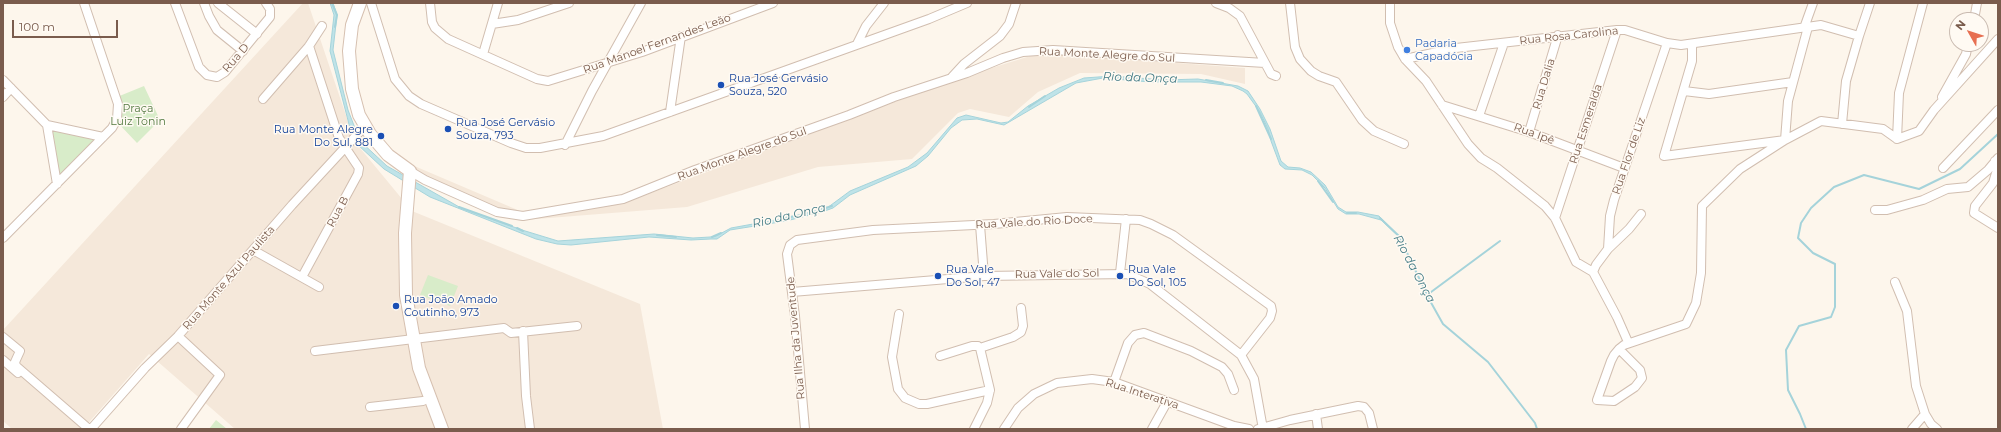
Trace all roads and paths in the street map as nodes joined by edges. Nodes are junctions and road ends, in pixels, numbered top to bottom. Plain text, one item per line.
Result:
1 (84, 3) edge
2 (175, 3) edge
3 (204, 3) edge
4 (218, 3) edge
5 (266, 3) edge
6 (360, 3) edge
7 (371, 3) edge
8 (430, 3) edge
9 (498, 3) edge
10 (569, 3) edge
11 (641, 3) edge
12 (773, 3) edge
13 (884, 3) edge
14 (967, 3) edge
15 (1016, 3) edge
16 (1216, 3) edge
17 (1290, 3) edge
18 (1390, 3) edge
19 (1813, 3) edge
20 (1870, 3) edge
21 (1924, 3) edge
22 (492, 24) junction
23 (322, 26) dead end
24 (1806, 28) junction
25 (1617, 30) junction
26 (257, 34) junction
27 (1558, 35) junction
28 (681, 36) junction
29 (1859, 36) junction
30 (1998, 39) edge
31 (1504, 43) junction
32 (1667, 43) junction
33 (857, 44) junction
34 (1692, 45) junction
35 (309, 46) junction
36 (243, 51) junction
37 (1966, 52) edge
38 (483, 54) junction
39 (1405, 59) junction
40 (1265, 63) junction
41 (607, 64) junction
42 (1276, 76) dead end
43 (952, 78) junction
44 (3, 80) edge
45 (1793, 82) junction
46 (11, 88) junction
47 (1684, 91) junction
48 (3, 97) edge
49 (263, 99) dead end
50 (1442, 105) junction
51 (1934, 110) junction
52 (1998, 110) edge
53 (670, 112) junction
54 (1479, 116) junction
55 (1842, 124) junction
56 (47, 125) junction
57 (362, 129) junction
58 (1529, 132) junction
59 (103, 137) junction
60 (1897, 139) junction
61 (1784, 140) junction
62 (565, 144) junction
63 (1404, 144) dead end
64 (346, 147) junction
65 (1578, 150) junction
66 (1997, 160) edge
67 (1624, 168) junction
68 (1943, 168) dead end
69 (406, 169) junction
70 (57, 184) junction
71 (1875, 210) dead end
72 (1641, 214) dead end
73 (1555, 218) junction
74 (1126, 219) junction
75 (980, 225) junction
76 (1610, 226) junction
77 (1998, 228) edge
78 (1622, 235) junction
79 (3, 238) edge
80 (788, 248) joint
81 (1608, 249) junction
82 (253, 250) junction
83 (1594, 270) junction
84 (1120, 273) junction
85 (984, 276) junction
86 (302, 277) junction
87 (1895, 282) dead end
88 (319, 287) dead end
89 (792, 292) junction
90 (1021, 308) dead end
91 (898, 314) dead end
92 (577, 326) dead end
93 (523, 331) junction
94 (178, 336) junction
95 (3, 337) edge
96 (409, 339) junction
97 (1628, 342) junction
98 (980, 348) junction
99 (1619, 349) junction
100 (315, 352) dead end
101 (1241, 355) junction
102 (940, 356) dead end
103 (3, 360) edge
104 (1114, 382) junction
105 (990, 390) junction
106 (1234, 390) dead end
107 (423, 401) junction
108 (1167, 402) junction
109 (370, 407) dead end
110 (1316, 414) junction
111 (1925, 414) junction
112 (81, 429) edge
113 (90, 429) edge
114 (181, 429) edge
115 (434, 429) edge
116 (442, 429) edge
117 (530, 429) edge
118 (805, 429) edge
119 (974, 429) edge
120 (1004, 429) edge
121 (1152, 429) edge
122 (1248, 429) edge
123 (1261, 429) edge
124 (1318, 429) edge
125 (1373, 429) edge
126 (1912, 429) edge
127 (1937, 429) edge

1 - 59 street
2 - 36 street, Rua D
3 - 36 street
4 - 26 street
5 - 26 street, Rua D
6 - 57 street, Rua Monte Alegre do Sul
7 - 62 street
8 - 38 street, Rua Manoel Fernandes Leão
9 - 22 street
10 - 22 street
11 - 41 street
12 - 28 street, Rua Manoel Fernandes Leão
13 - 33 street
14 - 33 street
15 - 43 street
16 - 40 street
17 - 63 street
18 - 39 street
19 - 24 street
20 - 29 street
21 - 60 street
22 - 38 street
23 - 35 street
24 - 29 street, Rua Rosa Carolina
24 - 34 street, Rua Rosa Carolina
24 - 45 street
25 - 27 street, Rua Rosa Carolina
25 - 32 street, Rua Rosa Carolina
25 - 65 street, Rua Esmeralda
26 - 36 street, Rua D
27 - 31 street, Rua Rosa Carolina
27 - 58 street, Rua Dalia
28 - 41 street, Rua Manoel Fernandes Leão
28 - 53 street
29 - 55 street
30 - 51 street
31 - 39 street, Rua Rosa Carolina
31 - 54 street
32 - 34 street, Rua Rosa Carolina
32 - 67 street, Rua Flor de Liz
33 - 53 street
34 - 47 street
35 - 49 street
35 - 64 street
37 - 51 street
38 - 41 street, Rua Manoel Fernandes Leão
39 - 50 street
40 - 42 street
40 - 43 street, Rua Monte Alegre do Sul
41 - 62 street
43 - 69 street, Rua Monte Alegre do Sul
44 - 46 street
45 - 47 street
45 - 61 street
46 - 48 street
46 - 56 street
47 - 61 street
50 - 54 street, Rua Ipê
50 - 73 street
51 - 60 street
52 - 68 street
53 - 62 street
54 - 58 street, Rua Ipê
55 - 60 street
55 - 61 street
56 - 59 street
56 - 70 street
57 - 64 street, Rua Monte Azul Paulista
57 - 69 street, Rua Monte Alegre do Sul
58 - 65 street, Rua Ipê
59 - 70 street
61 - 97 street
64 - 82 street, Rua Monte Azul Paulista
64 - 86 street, Rua B
65 - 67 street, Rua Ipê
65 - 73 street, Rua Esmeralda
66 - 71 street
66 - 77 street
67 - 76 street, Rua Flor de Liz
69 - 96 street
70 - 79 street
72 - 78 street
73 - 83 street
74 - 75 street, Rua Vale do Rio Doce
74 - 84 street
74 - 101 street, Rua Vale do Rio Doce
75 - 80 street, Rua Vale do Rio Doce
75 - 85 street
76 - 78 street
76 - 81 street, Rua Flor de Liz
78 - 81 street
80 - 89 street, Rua Ilha da Juventude
81 - 83 street
82 - 86 street
82 - 94 street, Rua Monte Azul Paulista
83 - 97 street
84 - 85 street, Rua Vale do Sol
84 - 101 street, Rua Vale do Sol
85 - 89 street, Rua Vale do Sol
86 - 88 street
87 - 111 street
89 - 118 street, Rua Ilha da Juventude
90 - 98 street
91 - 105 street
92 - 93 street
93 - 96 street
93 - 117 street
94 - 113 street, Rua Monte Azul Paulista
94 - 114 street
95 - 113 street
96 - 100 street
96 - 107 street
96 - 116 street
97 - 99 street
98 - 102 street
98 - 105 street
99 - 99 street
101 - 123 street, Rua Vale do Sol
103 - 112 street
104 - 106 street
104 - 108 street, Rua Interativa
104 - 120 street, Rua Interativa
105 - 119 street
107 - 109 street
107 - 115 street
108 - 121 street
108 - 122 street, Rua Interativa
110 - 123 street
110 - 124 street
110 - 125 street
111 - 126 street
111 - 127 street

